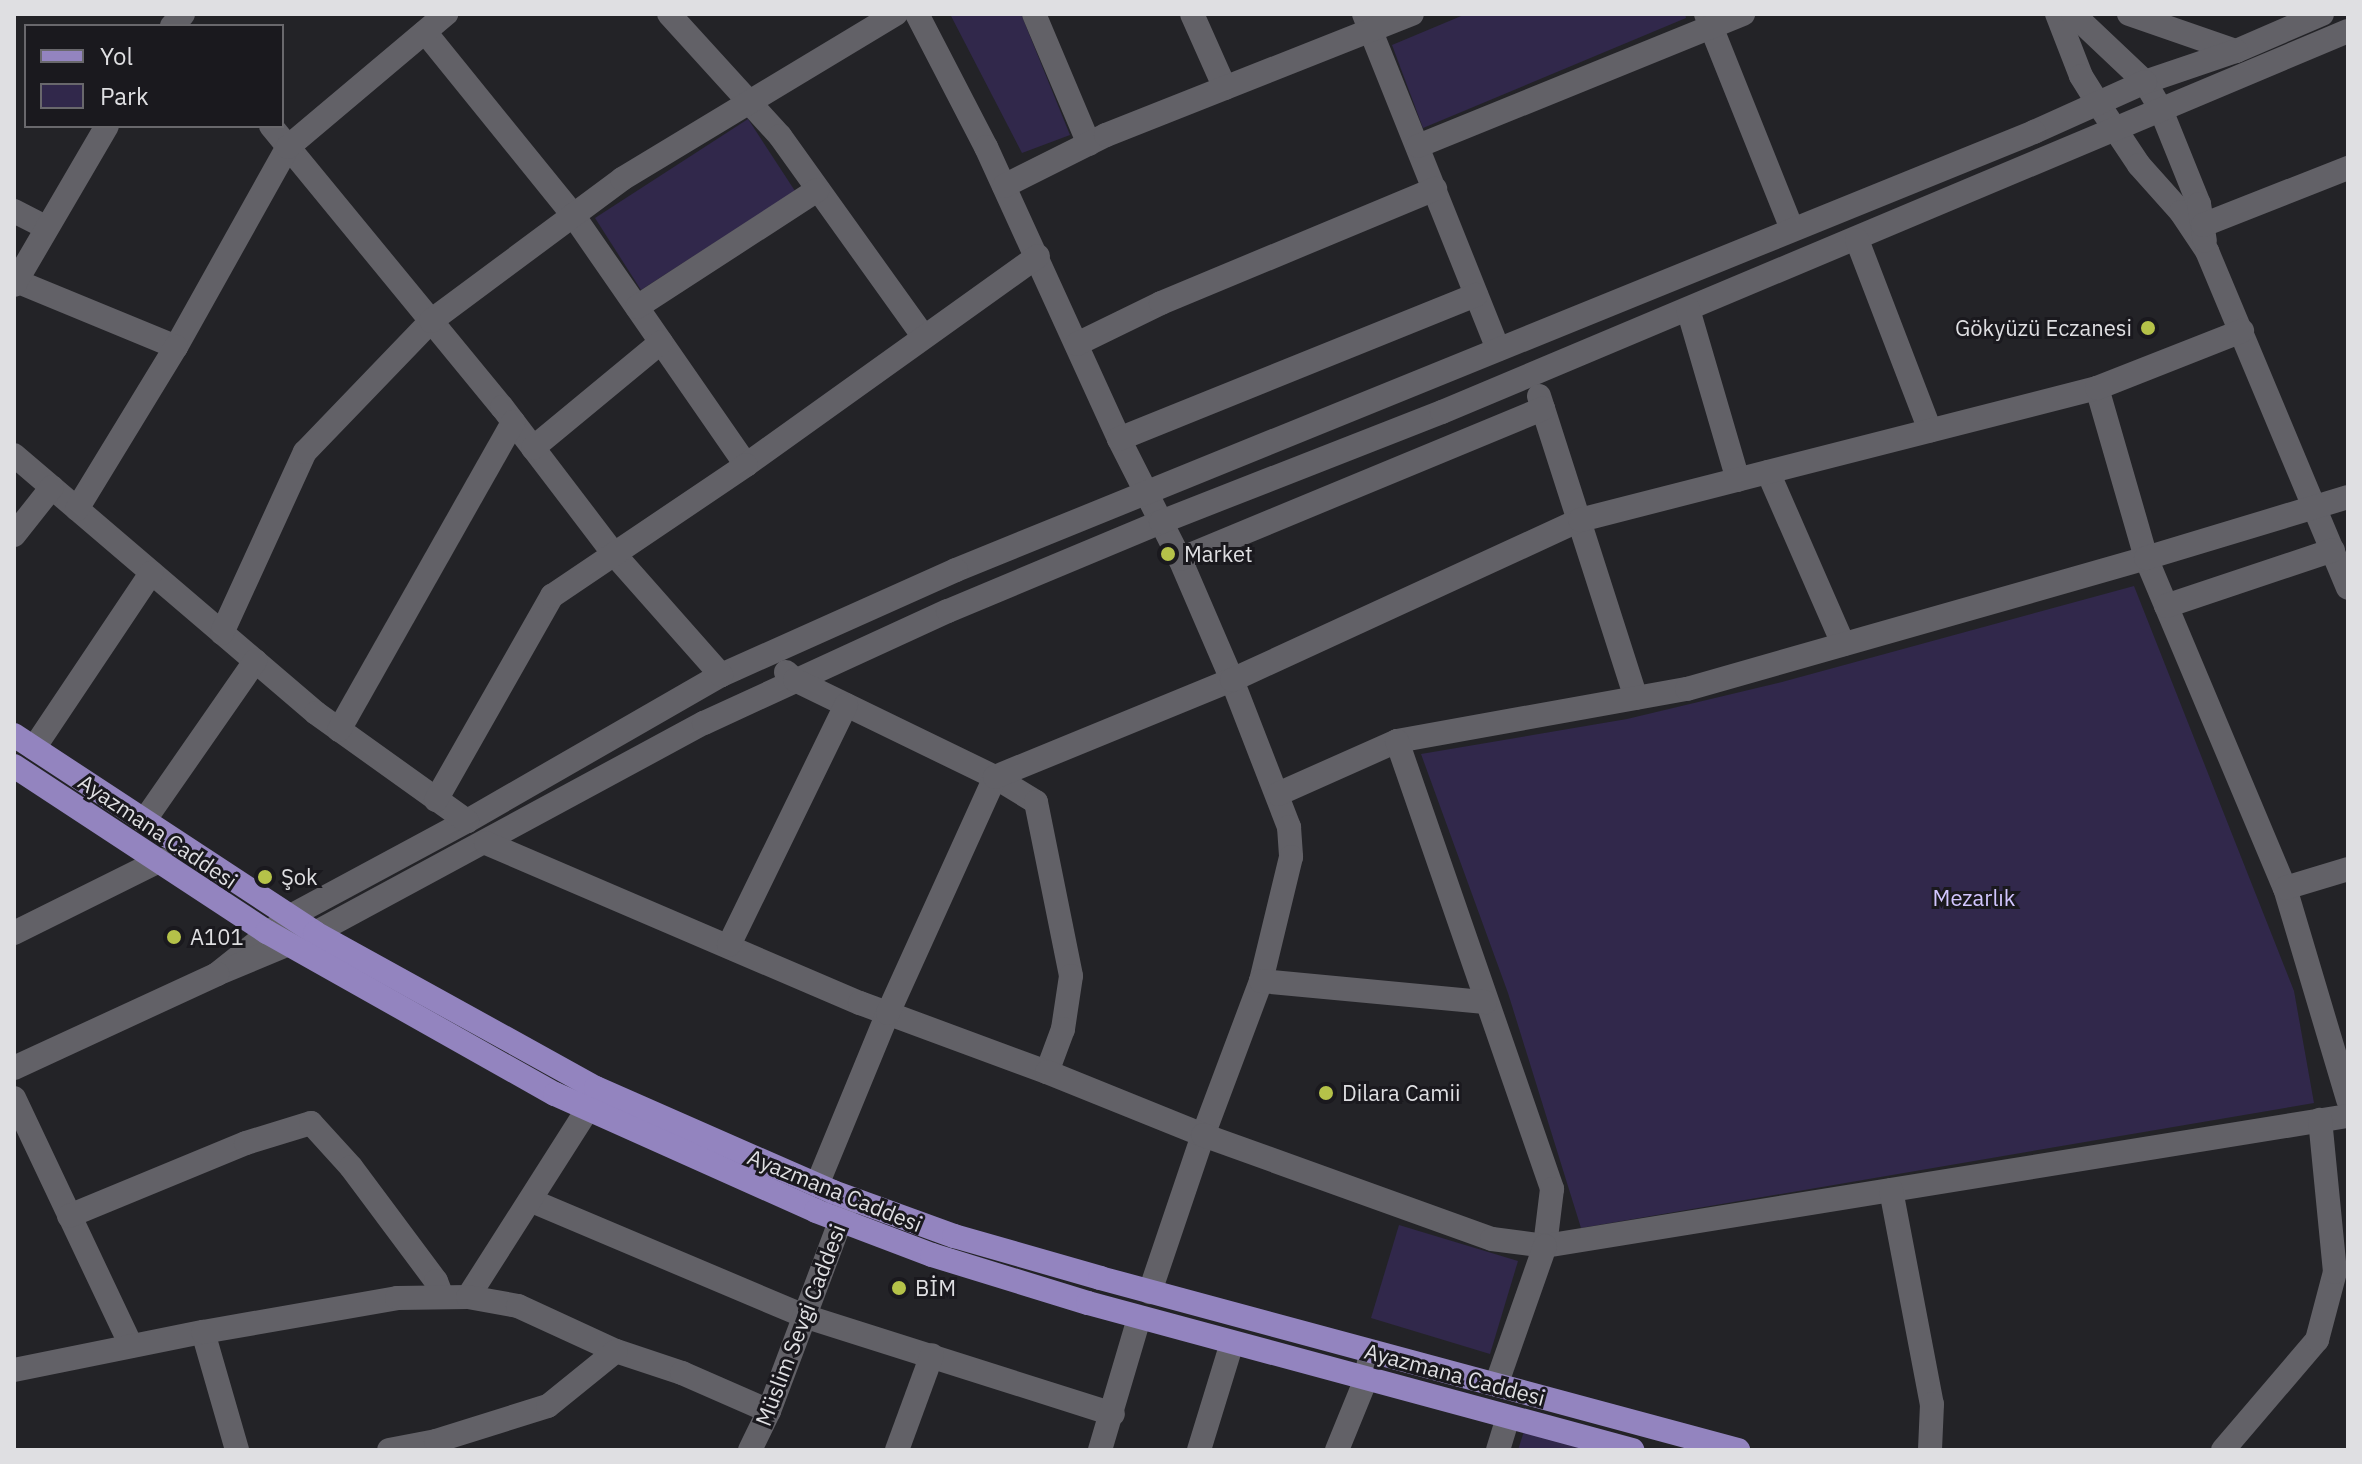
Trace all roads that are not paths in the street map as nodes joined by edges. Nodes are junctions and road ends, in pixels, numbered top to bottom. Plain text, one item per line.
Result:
1 (446, 14) edge
2 (669, 14) edge
3 (917, 14) edge
4 (1034, 14) edge
5 (1192, 14) edge
6 (1412, 14) edge
7 (1743, 14) edge
8 (2057, 14) edge
9 (2073, 14) edge
10 (2129, 14) edge
11 (2322, 14) edge
12 (889, 16) edge
13 (1708, 20) edge
14 (1368, 22) edge
15 (2348, 31) edge
16 (425, 32) junction
17 (2236, 51) junction
18 (2145, 82) junction
19 (1225, 88) junction
20 (750, 103) junction
21 (2099, 105) junction
22 (2161, 110) junction
23 (106, 128) edge
24 (273, 128) edge
25 (2118, 131) junction
26 (1089, 144) junction
27 (1418, 146) junction
28 (288, 147) junction
29 (2348, 168) edge
30 (1004, 186) junction
31 (1435, 189) junction
32 (817, 190) junction
33 (14, 211) edge
34 (573, 215) junction
35 (2203, 225) junction
36 (46, 227) junction
37 (1792, 229) junction
38 (1857, 240) junction
39 (2207, 251) junction
40 (1038, 256) junction
41 (15, 283) edge
42 (1476, 295) junction
43 (637, 307) junction
44 (1688, 309) junction
45 (431, 321) junction
46 (2242, 331) junction
47 (923, 336) junction
48 (661, 342) junction
49 (1077, 344) junction
50 (176, 347) junction
51 (1498, 349) junction
52 (1532, 374) junction
53 (2097, 388) junction
54 (1543, 409) junction
55 (513, 422) junction
56 (1930, 430) junction
57 (1119, 439) junction
58 (533, 448) junction
59 (14, 455) edge
60 (746, 465) junction
61 (1768, 472) junction
62 (1738, 480) junction
63 (52, 487) junction
64 (1147, 495) junction
65 (2348, 497) edge
66 (2317, 507) junction
67 (77, 509) junction
68 (1580, 520) junction
69 (1161, 522) junction
70 (14, 535) edge
71 (2333, 550) junction
72 (614, 554) junction
73 (2146, 558) junction
74 (1180, 559) junction
75 (151, 573) junction
76 (2348, 588) edge
77 (2166, 606) junction
78 (222, 633) junction
79 (1843, 644) junction
80 (766, 654) junction
81 (255, 661) junction
82 (721, 675) junction
83 (795, 680) junction
84 (1232, 680) junction
85 (1636, 698) junction
86 (846, 705) junction
87 (339, 730) junction
88 (24, 741) edge
89 (1397, 741) junction
90 (17, 772) edge
91 (995, 777) junction
92 (1278, 794) junction
93 (436, 800) junction
94 (144, 821) junction
95 (467, 821) junction
96 (486, 843) junction
97 (161, 860) junction
98 (2348, 869) edge
99 (2285, 888) junction
100 (289, 917) junction
101 (14, 933) edge
102 (315, 933) junction
103 (278, 938) junction
104 (729, 945) junction
105 (1261, 981) junction
106 (1485, 1002) junction
107 (888, 1013) junction
108 (14, 1068) edge
109 (1047, 1072) junction
110 (14, 1098) edge
111 (2348, 1100) edge
112 (587, 1110) junction
113 (2348, 1116) edge
114 (2320, 1120) junction
115 (1203, 1135) junction
116 (1891, 1190) junction
117 (812, 1196) junction
118 (532, 1201) junction
119 (845, 1210) junction
120 (69, 1216) junction
121 (1545, 1246) junction
122 (1150, 1292) junction
123 (442, 1297) junction
124 (468, 1297) junction
125 (804, 1316) junction
126 (1139, 1318) junction
127 (203, 1332) junction
128 (1232, 1343) junction
129 (131, 1346) junction
130 (616, 1351) junction
131 (1371, 1352) junction
132 (932, 1355) junction
133 (14, 1370) edge
134 (1366, 1379) junction
135 (1496, 1385) junction
136 (1552, 1400) junction
137 (769, 1411) junction
138 (1113, 1414) junction
139 (1508, 1417) junction
140 (1544, 1427) junction
141 (237, 1450) edge
142 (389, 1450) edge
143 (750, 1450) edge
144 (897, 1450) edge
145 (1100, 1450) edge
146 (1199, 1450) edge
147 (1337, 1450) edge
148 (1498, 1450) edge
149 (1632, 1450) edge
150 (1738, 1450) edge
151 (1930, 1450) edge
152 (2223, 1450) edge

1 - 16 street
2 - 20 street
3 - 30 street
4 - 26 street
5 - 19 street
6 - 14 street
7 - 13 street
8 - 21 street
9 - 18 street
10 - 17 street
11 - 17 street
12 - 20 street
13 - 27 street
13 - 37 street
14 - 19 street
14 - 27 street
15 - 22 street
16 - 28 street
16 - 34 street
17 - 18 street
18 - 21 street
18 - 22 street
19 - 26 street
20 - 32 street
20 - 34 street
21 - 25 street
21 - 37 street
22 - 25 street
22 - 35 street
23 - 36 street
24 - 28 street
25 - 38 street
25 - 39 street
26 - 30 street
27 - 31 street
28 - 45 street
28 - 50 street
29 - 35 street
30 - 40 street
31 - 42 street
31 - 49 street
32 - 43 street
32 - 47 street
33 - 36 street
34 - 43 street
34 - 45 street
35 - 39 street
36 - 41 street
37 - 51 street
38 - 44 street
38 - 56 street
39 - 46 street
40 - 47 street
40 - 49 street
41 - 50 street
42 - 51 street
42 - 57 street
43 - 48 street
44 - 52 street
44 - 62 street
45 - 55 street
45 - 78 street
46 - 53 street
46 - 66 street
47 - 60 street
48 - 58 street
48 - 60 street
49 - 57 street
50 - 67 street
51 - 64 street
52 - 54 street
52 - 69 street
53 - 56 street
53 - 73 street
54 - 68 street
54 - 74 street
55 - 58 street
55 - 87 street
56 - 61 street
57 - 64 street
58 - 72 street
59 - 63 street
60 - 72 street
61 - 62 street
61 - 79 street
62 - 68 street
63 - 67 street
63 - 70 street
64 - 69 street
64 - 80 street
65 - 66 street
66 - 71 street
66 - 73 street
67 - 75 street
68 - 84 street
68 - 85 street
69 - 74 street
69 - 83 street
71 - 76 street
71 - 77 street
72 - 82 street
72 - 93 street
73 - 77 street
73 - 79 street
74 - 84 street
75 - 78 street
75 - 88 street
77 - 99 street
78 - 81 street
79 - 85 street
80 - 82 street
80 - 83 street
81 - 87 street
81 - 94 street
82 - 95 street
83 - 86 street
83 - 96 street
84 - 91 street
84 - 92 street
85 - 89 street
86 - 91 street
86 - 104 street
87 - 93 street
88 - 94 main road, Ayazmana Caddesi
89 - 92 street
89 - 106 street
90 - 97 main road, Ayazmana Caddesi
91 - 107 street
91 - 109 street
92 - 105 street
93 - 95 street
94 - 100 main road, Ayazmana Caddesi
95 - 100 street
96 - 102 street
96 - 104 street
97 - 101 street
97 - 103 main road, Ayazmana Caddesi
98 - 99 street
99 - 111 street
100 - 102 main road, Ayazmana Caddesi
100 - 103 street
102 - 103 street
102 - 117 main road, Ayazmana Caddesi
103 - 108 street
103 - 112 main road, Ayazmana Caddesi
104 - 107 street
105 - 106 street
105 - 115 street
106 - 121 street
107 - 109 street
107 - 117 street
109 - 115 street
110 - 120 street
112 - 117 main road, Ayazmana Caddesi
112 - 118 street
113 - 114 street
114 - 116 street
114 - 152 street
115 - 121 street
115 - 122 street
116 - 121 street
116 - 151 street
117 - 119 main road, Ayazmana Caddesi
118 - 124 street
118 - 125 street
119 - 122 main road, Ayazmana Caddesi
119 - 125 street, Müslim Sevgi Caddesi
119 - 126 main road, Ayazmana Caddesi
120 - 123 street
120 - 129 street
121 - 135 street
122 - 131 main road, Ayazmana Caddesi
123 - 124 street
123 - 127 street
124 - 130 street
125 - 132 street
125 - 137 street, Müslim Sevgi Caddesi
126 - 128 main road, Ayazmana Caddesi
126 - 138 street
127 - 129 street
127 - 141 street
128 - 134 main road, Ayazmana Caddesi
128 - 146 street
129 - 133 street
130 - 137 street
130 - 142 street
131 - 134 street
131 - 135 main road, Ayazmana Caddesi
132 - 138 street
132 - 144 street
134 - 139 main road, Ayazmana Caddesi
134 - 147 street
135 - 136 main road, Ayazmana Caddesi
136 - 140 main road
136 - 150 main road, Ayazmana Caddesi
137 - 143 street, Müslim Sevgi Caddesi
138 - 145 street
139 - 140 main road, Ayazmana Caddesi
139 - 148 street
140 - 149 main road, Ayazmana Caddesi

